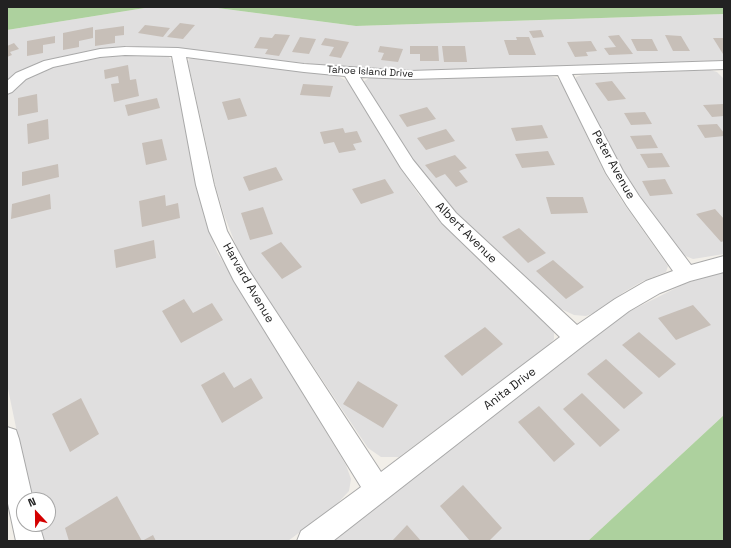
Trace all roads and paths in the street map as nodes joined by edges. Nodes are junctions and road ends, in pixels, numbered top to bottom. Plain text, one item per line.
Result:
1 (178, 52) junction
2 (723, 66) edge
3 (563, 70) junction
4 (350, 72) junction
5 (7, 88) edge
6 (724, 264) edge
7 (687, 274) junction
8 (576, 338) junction
9 (7, 439) edge
10 (378, 490) junction
11 (19, 492) edge
12 (311, 541) edge

1 - 4 street, Tahoe Island Drive
1 - 5 street, Tahoe Island Drive
1 - 10 street, Harvard Avenue
2 - 3 street, Tahoe Island Drive
3 - 4 street, Tahoe Island Drive
3 - 7 street, Peter Avenue
4 - 8 street, Albert Avenue
6 - 7 street, Anita Drive
7 - 8 street, Anita Drive
8 - 10 street, Anita Drive
9 - 11 street
10 - 12 street, Anita Drive

